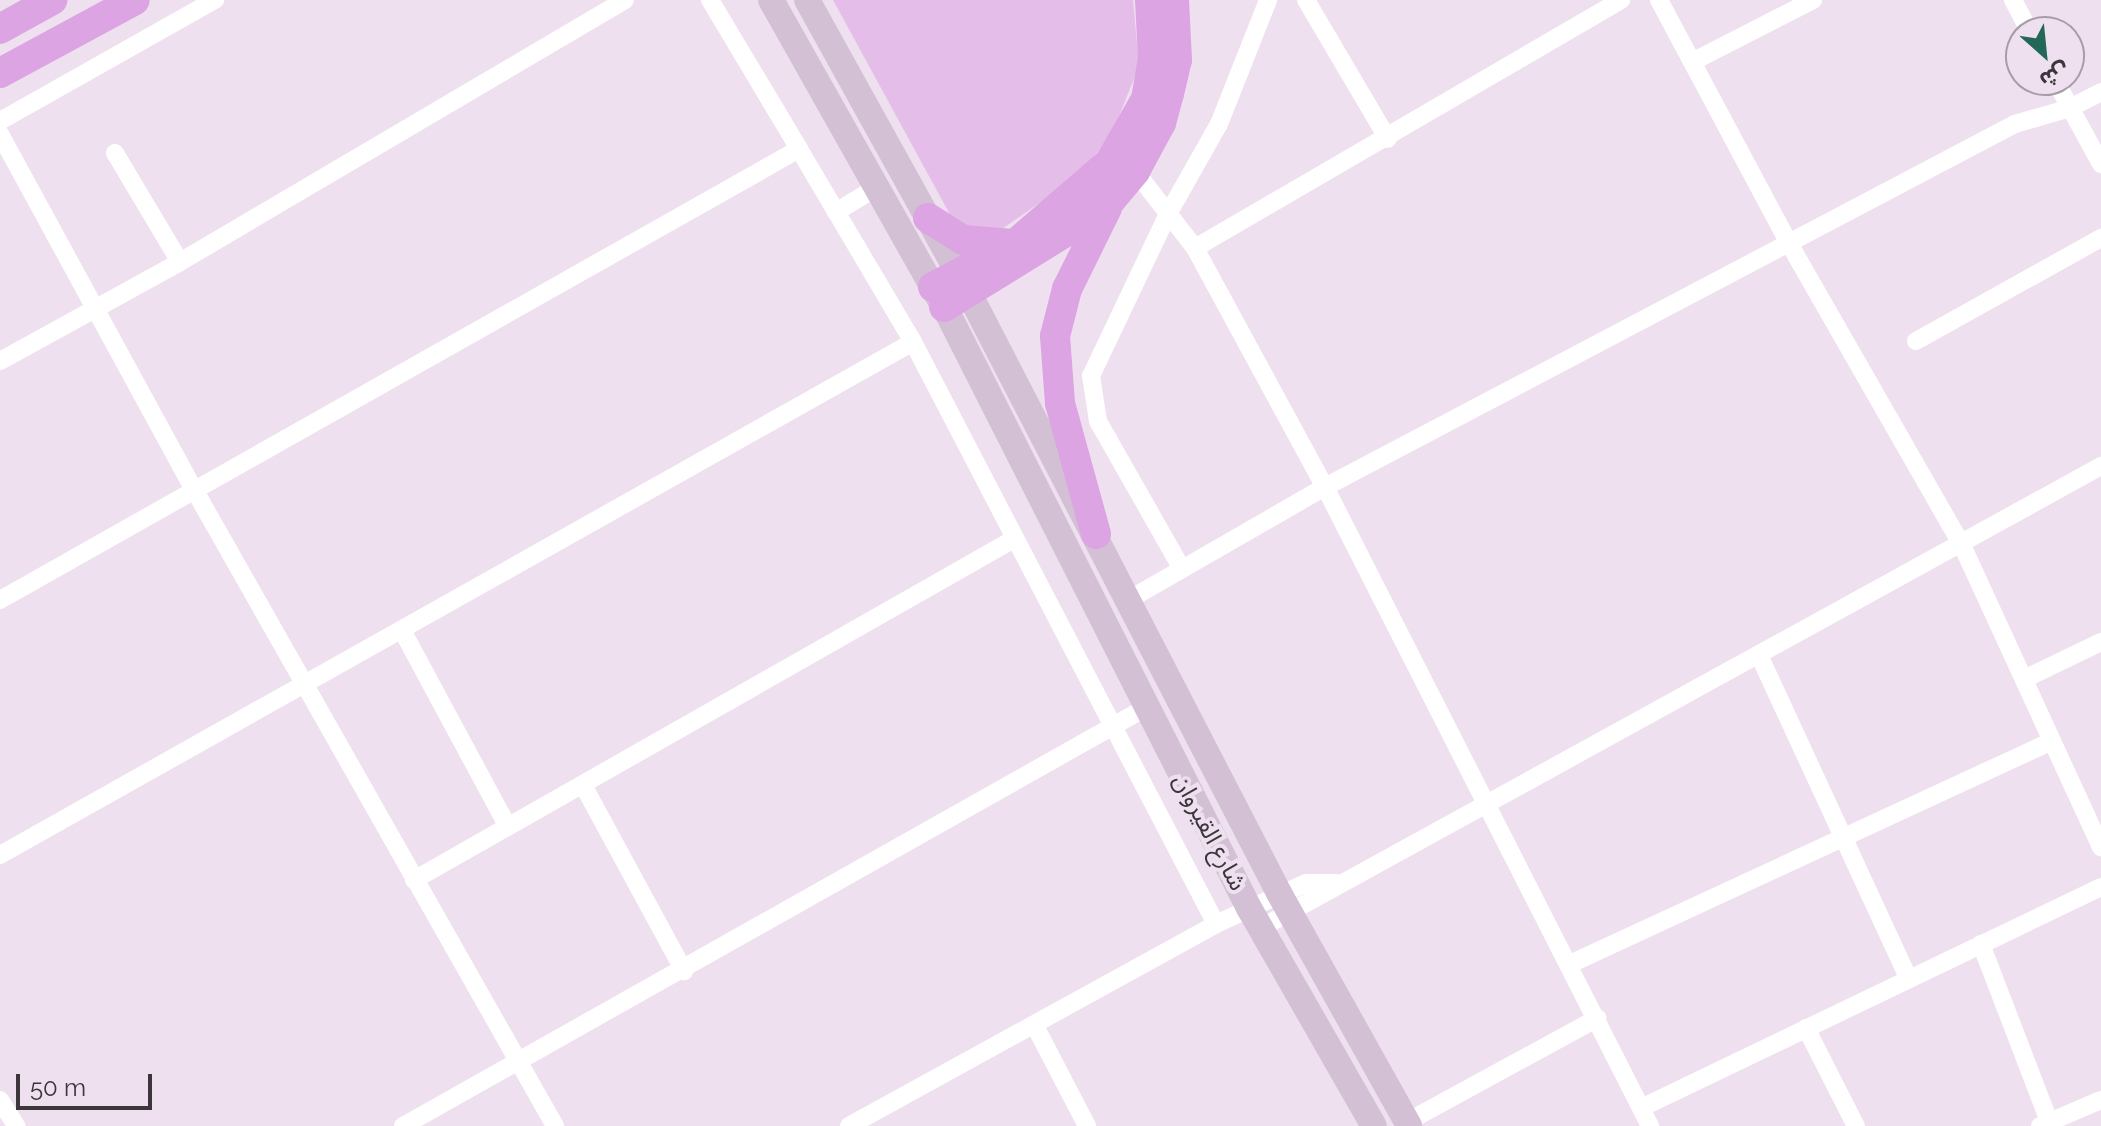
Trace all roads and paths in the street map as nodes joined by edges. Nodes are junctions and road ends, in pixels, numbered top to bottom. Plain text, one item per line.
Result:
1 (52, 0) edge
2 (135, 0) edge
3 (215, 0) edge
4 (625, 0) edge
5 (710, 0) edge
6 (771, 0) edge
7 (807, 0) edge
8 (1150, 0) edge
9 (1174, 0) edge
10 (1268, 0) edge
11 (1306, 0) edge
12 (1621, 0) edge
13 (1659, 0) edge
14 (1804, 2) edge
15 (0, 29) edge
16 (1692, 62) junction
17 (0, 73) edge
18 (2101, 92) edge
19 (2064, 96) edge
20 (2070, 108) junction
21 (0, 121) edge
22 (0, 134) edge
23 (1388, 139) junction
24 (799, 149) junction
25 (115, 153) dead end
26 (2101, 164) edge
27 (1135, 171) junction
28 (877, 187) junction
29 (1111, 200) junction
30 (836, 212) junction
31 (1168, 214) junction
32 (928, 218) junction
33 (2101, 238) edge
34 (1015, 244) junction
35 (1790, 245) junction
36 (1195, 248) junction
37 (180, 262) junction
38 (951, 290) junction
39 (96, 309) junction
40 (1916, 341) dead end
41 (913, 342) junction
42 (0, 361) edge
43 (2101, 466) edge
44 (1325, 487) junction
45 (195, 491) junction
46 (1096, 534) junction
47 (1014, 539) junction
48 (1961, 543) junction
49 (1182, 569) junction
50 (1130, 599) junction
51 (0, 600) edge
52 (403, 632) junction
53 (2101, 642) edge
54 (1759, 655) junction
55 (2024, 679) junction
56 (306, 685) junction
57 (1145, 708) junction
58 (1115, 725) junction
59 (2052, 741) junction
60 (583, 785) junction
61 (1486, 804) junction
62 (508, 827) junction
63 (1843, 838) junction
64 (2101, 847) edge
65 (0, 855) edge
66 (414, 880) junction
67 (2101, 887) edge
68 (1284, 903) junction
69 (1255, 918) junction
70 (1216, 924) junction
71 (1981, 944) junction
72 (1570, 964) junction
73 (684, 971) junction
74 (1909, 979) junction
75 (1598, 1018) junction
76 (1035, 1026) junction
77 (1806, 1028) junction
78 (520, 1062) junction
79 (2101, 1100) edge
80 (1, 1103) edge
81 (1643, 1107) junction
82 (1080, 1124) edge
83 (1408, 1124) edge
84 (2046, 1124) edge
85 (16, 1126) edge
86 (403, 1126) edge
87 (555, 1126) edge
88 (849, 1126) edge
89 (1374, 1126) edge
90 (1650, 1126) edge
91 (1856, 1126) edge

1 - 15 highway
2 - 17 highway
3 - 21 street
4 - 37 street
5 - 24 street
6 - 28 main road
7 - 32 main road
8 - 34 highway
9 - 27 highway
10 - 31 street
11 - 23 street
12 - 23 street
13 - 16 street
14 - 16 street
16 - 35 street
18 - 20 street
19 - 20 street
20 - 26 street
20 - 35 street
22 - 39 street
23 - 36 street
24 - 30 street
24 - 45 street
25 - 37 street
27 - 29 highway
27 - 31 street
28 - 30 street
28 - 38 main road
29 - 38 highway
29 - 46 highway
30 - 41 street
31 - 36 street
31 - 49 street
32 - 34 highway
32 - 38 main road
33 - 40 street
34 - 38 highway
35 - 44 street
35 - 48 street
36 - 44 street
37 - 39 street
38 - 46 main road
38 - 57 main road, شارع القيروان
39 - 42 street
39 - 45 street
41 - 47 street
41 - 52 street
43 - 48 street
44 - 49 street
44 - 61 street
45 - 51 street
45 - 56 street
46 - 50 main road
47 - 58 street
47 - 60 street
48 - 54 street
48 - 55 street
49 - 50 street
50 - 68 main road
52 - 56 street
52 - 62 street
53 - 55 street
54 - 61 street
54 - 63 street
55 - 59 street
56 - 65 street
56 - 66 street
57 - 58 street
57 - 69 main road, شارع القيروان
58 - 70 street
58 - 73 street
59 - 63 street
59 - 64 street
60 - 62 street
60 - 73 street
61 - 68 street
61 - 72 street
62 - 66 street
63 - 72 street
63 - 74 street
66 - 78 street
67 - 71 street
68 - 69 street
68 - 83 main road
69 - 70 street
69 - 89 main road, شارع القيروان
70 - 76 street
71 - 74 street
71 - 84 street
72 - 75 street
73 - 78 street
74 - 77 street
75 - 81 street
75 - 83 street
76 - 82 street
76 - 88 street
77 - 81 street
77 - 91 street
78 - 86 street
78 - 87 street
79 - 84 street
80 - 85 street
81 - 90 street

